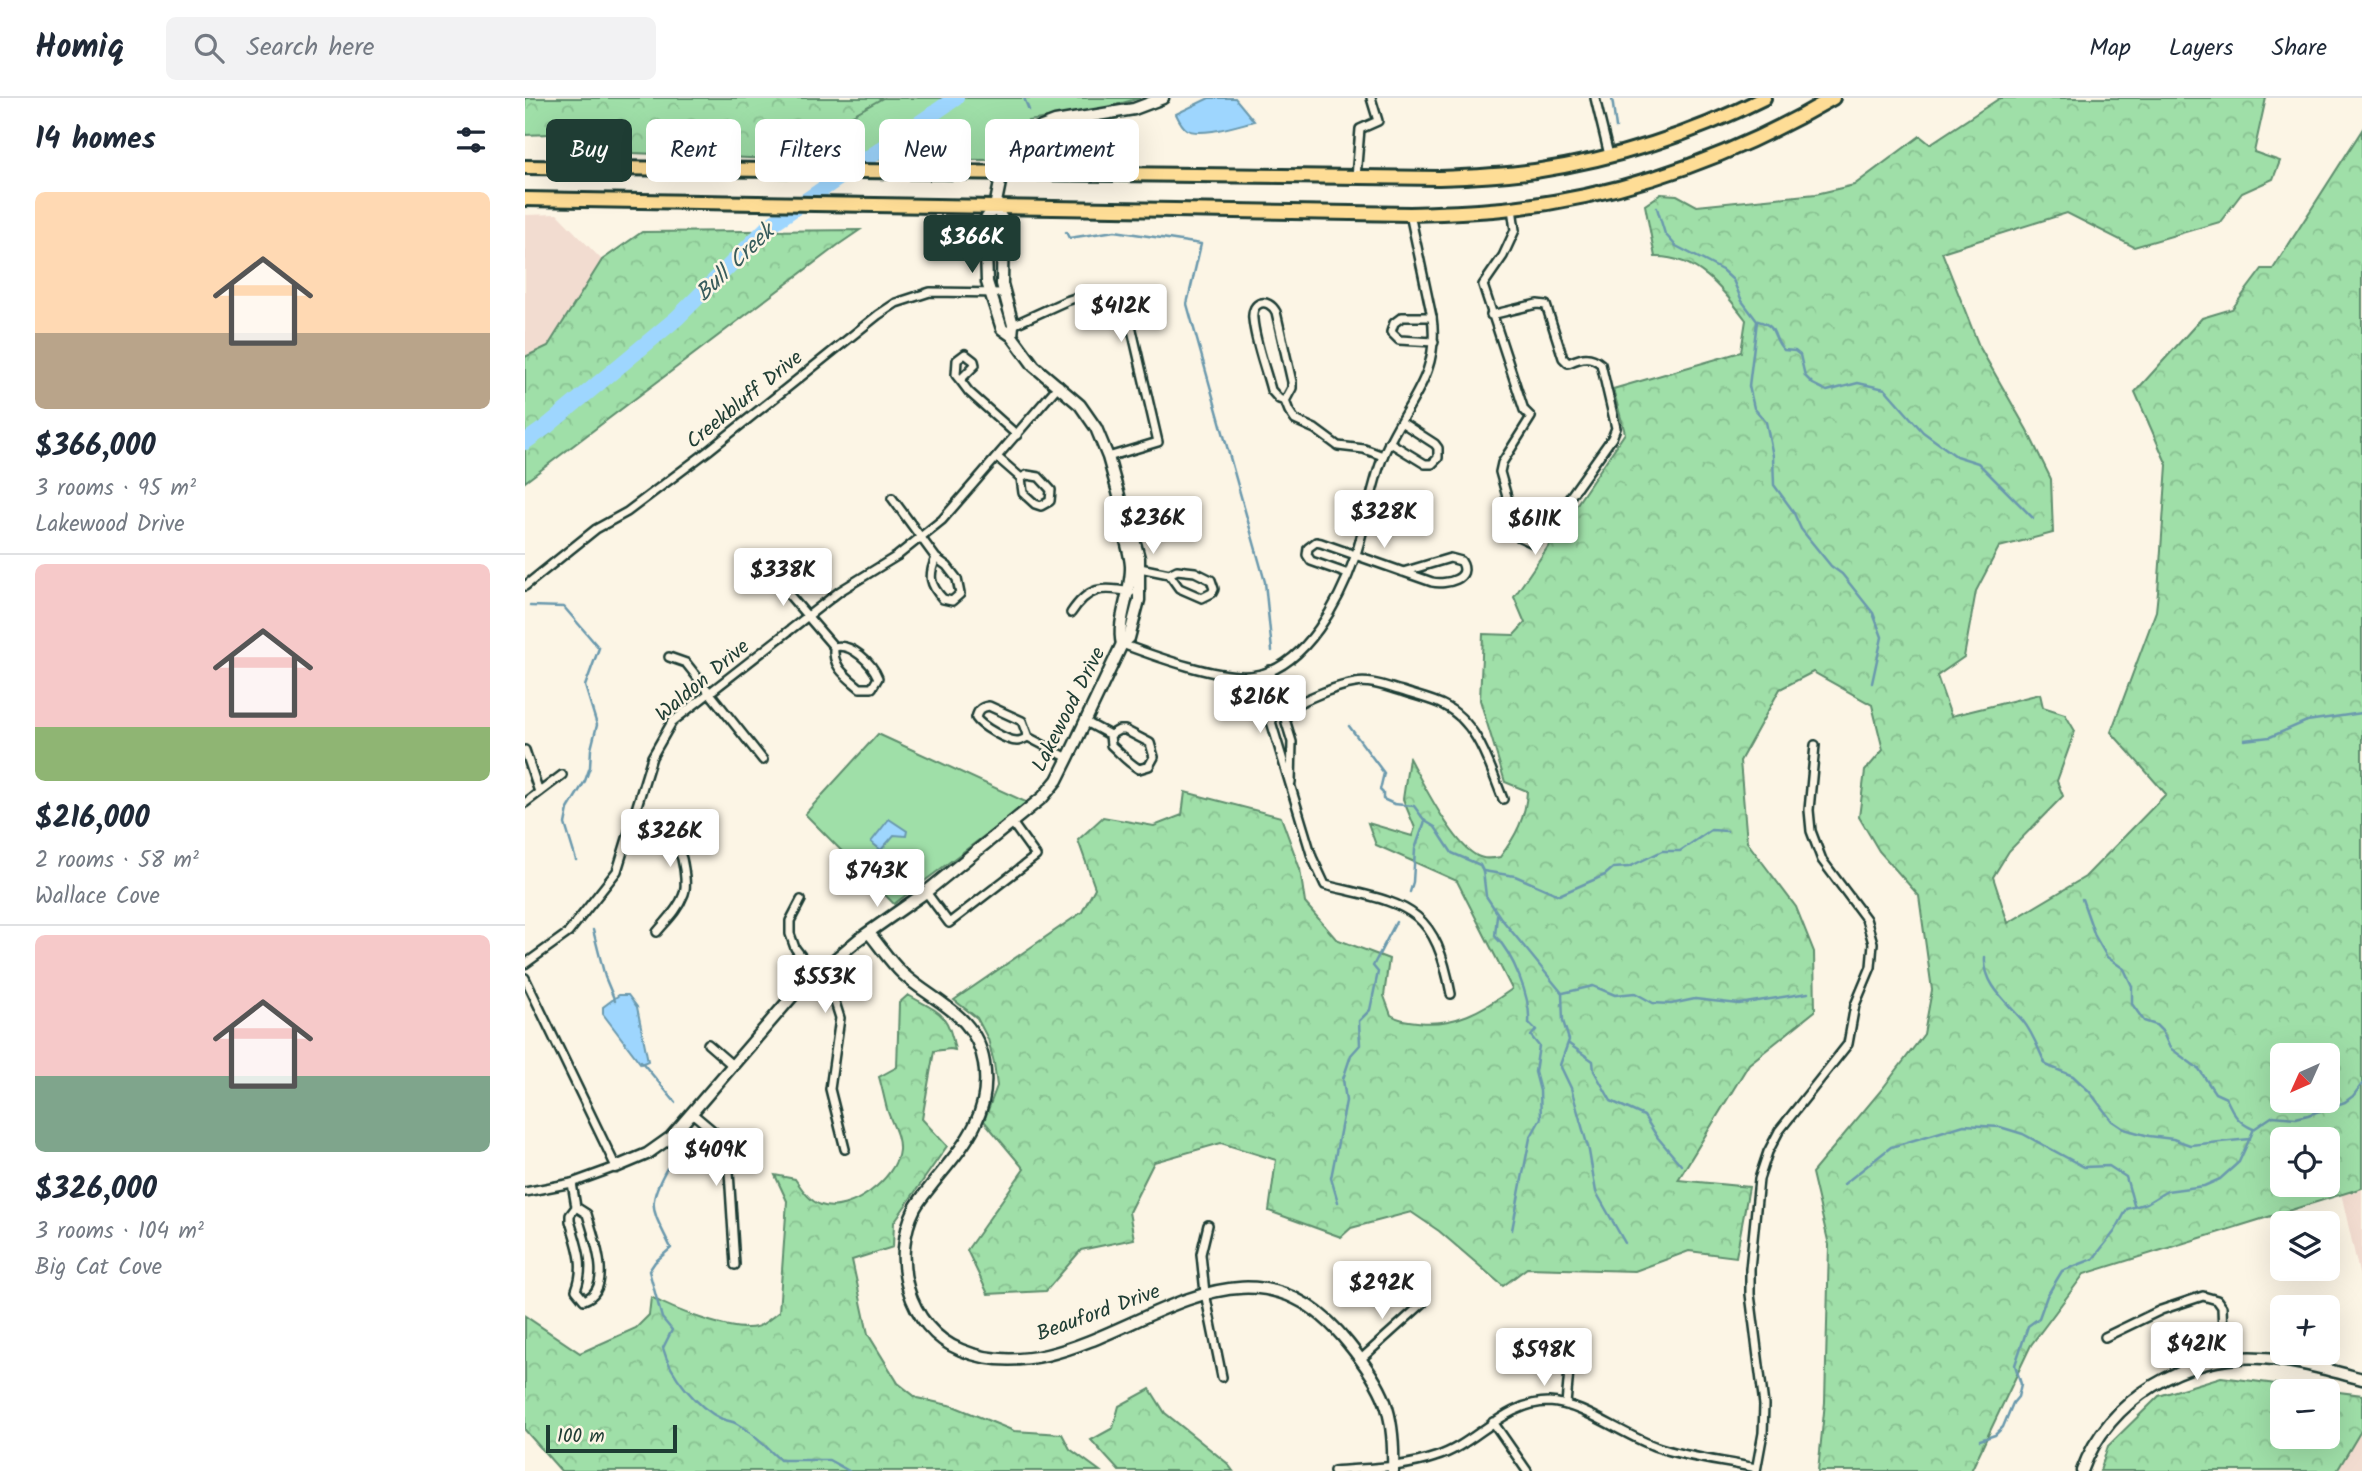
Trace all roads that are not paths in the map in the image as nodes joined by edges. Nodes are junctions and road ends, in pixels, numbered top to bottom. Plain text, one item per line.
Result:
1 (1163, 98) edge
2 (1371, 98) edge
3 (1595, 98) edge
4 (1764, 98) edge
5 (1833, 98) edge
6 (1073, 119) edge
7 (1609, 155) junction
8 (525, 167) edge
9 (985, 172) edge
10 (1139, 175) edge
11 (1356, 177) junction
12 (1000, 182) edge
13 (525, 200) edge
14 (996, 206) junction
15 (1512, 208) junction
16 (1410, 215) junction
17 (1003, 293) junction
18 (990, 294) junction
19 (1491, 315) junction
20 (1433, 317) junction
21 (1012, 331) junction
22 (1434, 342) junction
23 (960, 380) dead end
24 (1059, 385) junction
25 (1285, 401) junction
26 (1401, 422) junction
27 (1017, 435) junction
28 (1389, 442) junction
29 (1383, 456) junction
30 (997, 457) junction
31 (1108, 457) junction
32 (1021, 478) junction
33 (892, 498) dead end
34 (921, 538) junction
35 (1356, 555) junction
36 (936, 558) junction
37 (1135, 566) junction
38 (1403, 572) junction
39 (1169, 573) junction
40 (1348, 574) junction
41 (779, 583) dead end
42 (525, 586) edge
43 (1134, 593) junction
44 (1071, 613) dead end
45 (807, 616) junction
46 (1122, 644) junction
47 (834, 647) junction
48 (669, 657) dead end
49 (1270, 670) junction
50 (1257, 675) junction
51 (711, 693) junction
52 (1282, 711) junction
53 (1269, 716) junction
54 (1086, 722) junction
55 (1110, 735) junction
56 (1028, 737) junction
57 (1815, 745) dead end
58 (525, 750) edge
59 (1068, 758) junction
60 (763, 760) dead end
61 (562, 775) dead end
62 (1290, 786) junction
63 (539, 792) junction
64 (1503, 799) dead end
65 (525, 803) edge
66 (635, 816) junction
67 (1013, 824) junction
68 (926, 892) junction
69 (801, 900) dead end
70 (657, 932) dead end
71 (869, 933) junction
72 (525, 964) edge
73 (816, 976) junction
74 (525, 978) edge
75 (1451, 993) dead end
76 (708, 1044) dead end
77 (731, 1064) junction
78 (692, 1113) junction
79 (845, 1149) dead end
80 (616, 1167) junction
81 (572, 1183) junction
82 (525, 1192) edge
83 (576, 1207) junction
84 (1208, 1225) dead end
85 (735, 1265) dead end
86 (1205, 1293) junction
87 (1423, 1303) dead end
88 (2105, 1337) dead end
89 (1565, 1339) dead end
90 (1361, 1359) junction
91 (2224, 1360) junction
92 (2340, 1373) junction
93 (2362, 1374) edge
94 (1222, 1377) dead end
95 (2362, 1379) edge
96 (1566, 1404) junction
97 (1493, 1422) junction
98 (1393, 1468) edge
99 (1756, 1469) edge
100 (1334, 1471) edge
101 (1527, 1471) edge
102 (2082, 1471) edge

1 - 6 street, Lakewood Drive
2 - 11 street
3 - 7 street
4 - 7 highway
5 - 15 highway
7 - 11 highway
8 - 9 highway
10 - 11 highway
12 - 14 street, Lakewood Drive
13 - 14 highway
14 - 16 highway
14 - 17 street, Lakewood Drive
14 - 18 street, Lakewood Drive
15 - 16 highway
15 - 19 street
16 - 20 street
17 - 18 street, Creekbluff Drive
17 - 21 street, Lakewood Drive
18 - 21 street, Lakewood Drive
18 - 42 street, Creekbluff Drive
19 - 19 street
20 - 22 street
20 - 22 street
21 - 24 street, Lakewood Drive
21 - 31 street
22 - 26 street
23 - 27 street
24 - 27 street, Waldon Drive
24 - 31 street, Lakewood Drive
25 - 25 street
25 - 29 street
26 - 28 street
26 - 28 street
27 - 30 street, Waldon Drive
28 - 29 street
29 - 35 street
30 - 32 street
30 - 34 street, Waldon Drive
31 - 37 street, Lakewood Drive
32 - 32 street
33 - 34 street
34 - 36 street
34 - 45 street, Waldon Drive
35 - 38 street
35 - 40 street
35 - 40 street
36 - 36 street
37 - 39 street
37 - 43 street, Lakewood Drive
38 - 38 street
39 - 39 street
40 - 49 street
41 - 45 street
43 - 44 street
43 - 46 street, Lakewood Drive
45 - 47 street
45 - 51 street, Waldon Drive
46 - 50 street
46 - 54 street, Lakewood Drive
47 - 47 street
48 - 51 street
49 - 50 street
49 - 52 street
50 - 53 street
51 - 60 street
51 - 66 street, Waldon Drive
52 - 53 street
52 - 62 street
52 - 64 street
53 - 62 street
54 - 55 street
54 - 59 street, Lakewood Drive
55 - 55 street
56 - 56 street
56 - 59 street
57 - 99 street
58 - 63 street
59 - 67 street, Lakewood Drive
61 - 63 street
62 - 75 street
63 - 65 street
66 - 70 street
66 - 72 street, Waldon Drive
67 - 68 street, Lakewood Drive
67 - 68 street
68 - 71 street, Lakewood Drive
69 - 73 street
71 - 73 street, Lakewood Drive
71 - 86 street, Beauford Drive
73 - 77 street, Lakewood Drive
73 - 79 street
74 - 80 street
76 - 77 street
77 - 78 street, Lakewood Drive
78 - 80 street, Lakewood Drive
78 - 85 street
80 - 81 street, Lakewood Drive
81 - 82 street, Lakewood Drive
81 - 83 street
83 - 83 street
84 - 86 street
86 - 90 street, Beauford Drive
86 - 94 street
87 - 90 street
88 - 91 street
89 - 96 street
90 - 98 street, Beauford Drive
91 - 92 street
91 - 102 street
92 - 93 street
92 - 95 street
96 - 97 street
96 - 99 street
97 - 98 street
97 - 101 street
98 - 100 street

